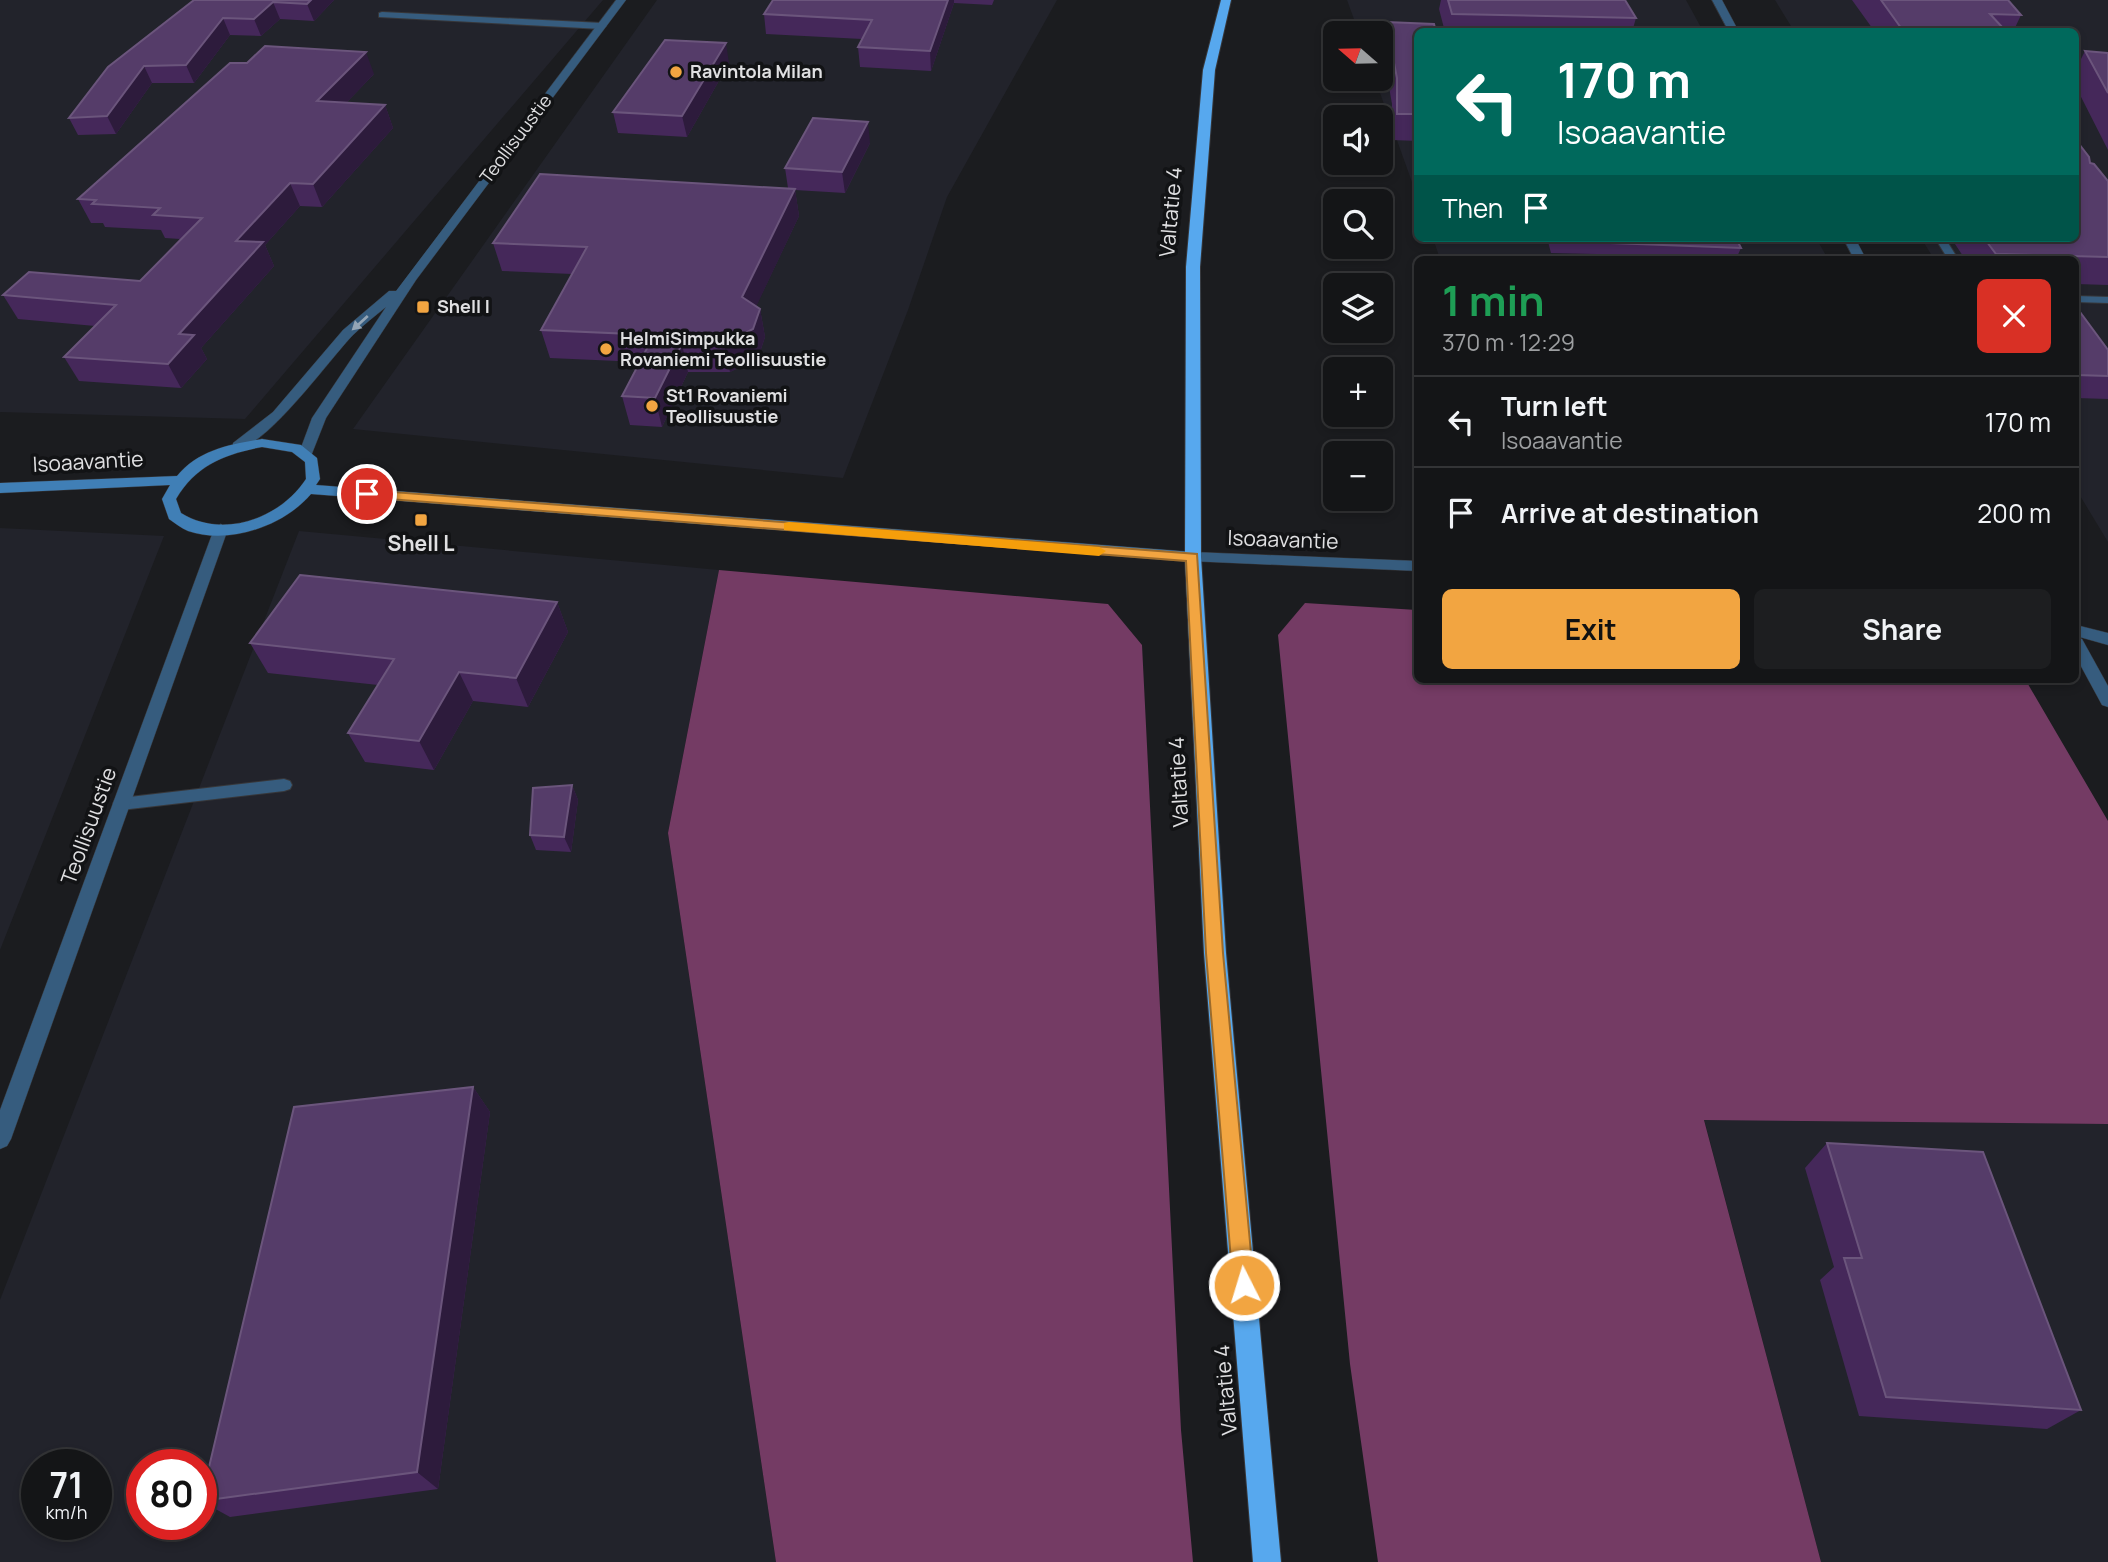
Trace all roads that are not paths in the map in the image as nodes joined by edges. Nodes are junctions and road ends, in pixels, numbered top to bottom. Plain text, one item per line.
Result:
1 (621, 0) edge
2 (1226, 0) edge
3 (1717, 0) edge
4 (382, 15) dead end
5 (602, 26) junction
6 (1732, 28) edge
7 (411, 278) junction
8 (2079, 299) edge
9 (2108, 300) edge
10 (238, 446) junction
11 (306, 453) junction
12 (178, 480) junction
13 (0, 488) edge
14 (308, 489) junction
15 (221, 530) junction
16 (1192, 557) junction
17 (1414, 566) edge
18 (2079, 632) edge
19 (2108, 639) edge
20 (2079, 648) edge
21 (2108, 701) edge
22 (284, 785) dead end
23 (121, 804) junction
24 (0, 1139) edge
25 (1268, 1562) edge

1 - 5 street, Teollisuustie
2 - 16 highway, Valtatie 4
3 - 6 street
4 - 5 lane
5 - 7 street, Teollisuustie
7 -> 10 street, Teollisuustie
7 - 11 street, Teollisuustie
8 - 9 lane
10 - 11 main road
10 - 12 main road
11 - 14 main road
12 - 13 main road, Isoaavantie
12 - 15 main road
14 - 15 main road
14 - 16 main road, Isoaavantie
15 - 23 street, Teollisuustie
16 - 17 street, Isoaavantie
16 - 25 highway, Valtatie 4
18 - 19 street
20 - 21 street
22 - 23 lane
23 - 24 street, Teollisuustie

